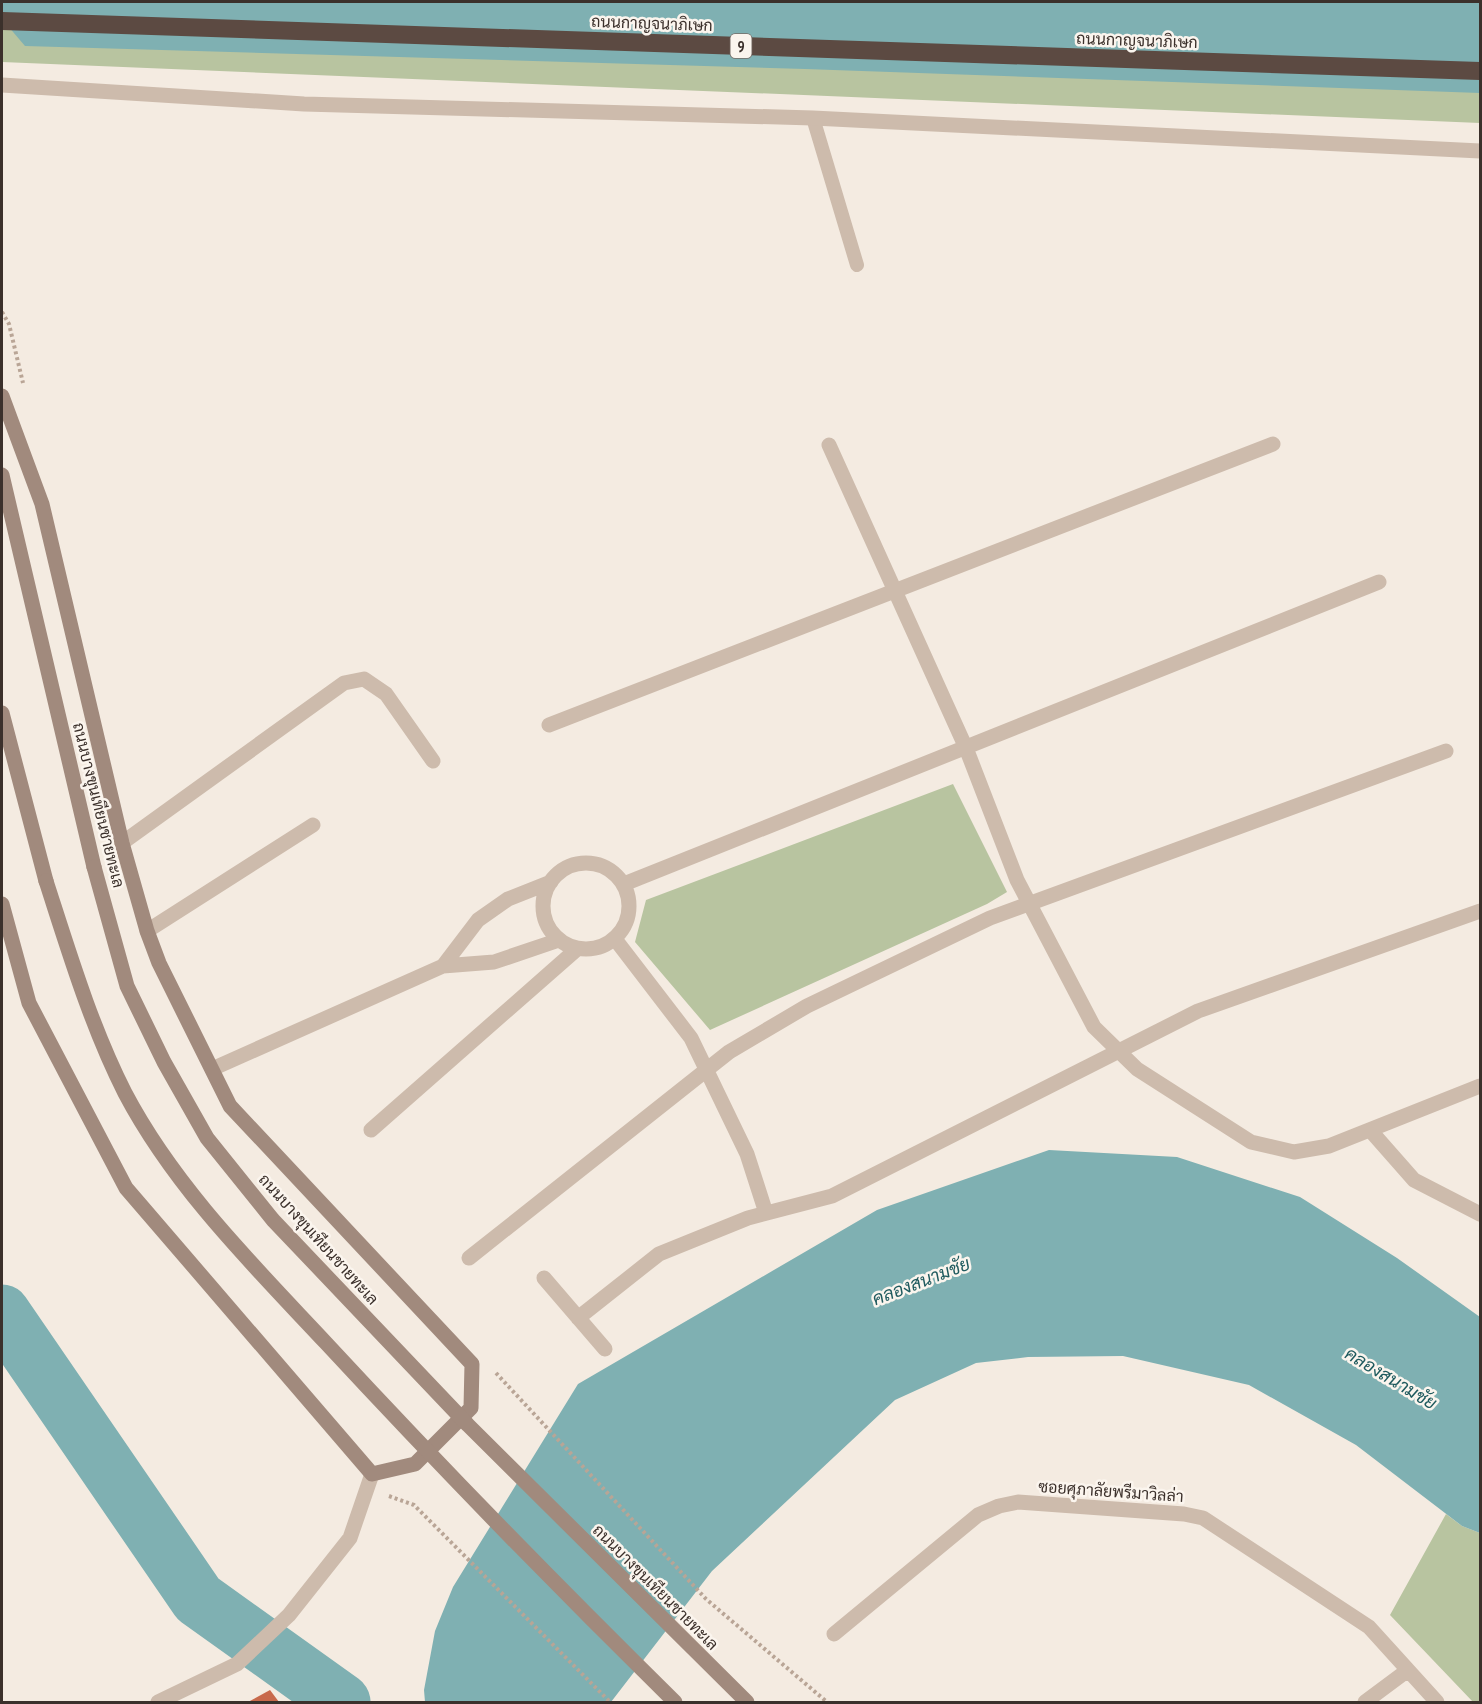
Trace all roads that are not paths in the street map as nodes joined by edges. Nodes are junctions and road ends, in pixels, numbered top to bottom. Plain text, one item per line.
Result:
1 (2, 21) edge
2 (1480, 70) edge
3 (2, 85) edge
4 (813, 118) junction
5 (1480, 151) edge
6 (857, 265) dead end
7 (2, 396) edge
8 (1273, 444) dead end
9 (829, 445) dead end
10 (2, 475) edge
11 (1379, 582) dead end
12 (895, 591) junction
13 (2, 713) edge
14 (549, 725) dead end
15 (966, 748) junction
16 (1446, 751) dead end
17 (433, 761) dead end
18 (313, 825) dead end
19 (123, 843) junction
20 (551, 882) junction
21 (624, 884) junction
22 (1029, 903) junction
23 (2, 904) edge
24 (1480, 911) edge
25 (147, 931) junction
26 (615, 939) junction
27 (559, 940) junction
28 (577, 949) junction
29 (443, 966) junction
30 (1119, 1051) junction
31 (212, 1069) junction
32 (706, 1070) junction
33 (1480, 1086) edge
34 (371, 1130) dead end
35 (1370, 1130) junction
36 (766, 1213) junction
37 (1480, 1214) edge
38 (469, 1258) dead end
39 (544, 1278) dead end
40 (578, 1318) junction
41 (604, 1349) dead end
42 (372, 1474) junction
43 (834, 1634) dead end
44 (1408, 1670) junction
45 (159, 1702) edge
46 (675, 1702) edge
47 (747, 1702) edge
48 (1365, 1702) edge
49 (1437, 1702) edge

1 - 2 highway, ถนนกาญจนาภิเษก / 9
3 - 4 street
4 - 5 street
4 - 6 lane
7 - 19 main road
8 - 12 street
9 - 12 street
10 - 47 main road, ถนนบางขุนเทียนชายทะเล, bridge
11 - 15 street
12 - 14 street
12 - 15 street
13 - 46 main road, bridge
15 - 21 street
15 - 22 street
16 - 22 street
17 - 19 street
18 - 25 street
19 - 25 main road
20 - 21 street
20 - 27 street
20 - 29 street
21 - 26 street
22 - 30 street
22 - 32 street
23 - 42 main road
24 - 30 street
25 - 31 main road
26 - 28 street
26 - 32 street
27 - 28 street
27 - 29 street
28 - 34 street
29 - 31 street
30 - 35 street
30 - 36 street
31 - 42 main road
32 - 36 street
32 - 38 street
33 - 35 street
35 - 37 street
36 - 40 street
39 - 40 street
40 - 41 street
42 - 45 street
43 - 44 street, ซอยศุภาลัยพรีมาวิลล่า
44 - 48 street
44 - 49 street, ซอยศุภาลัยพรีมาวิลล่า

